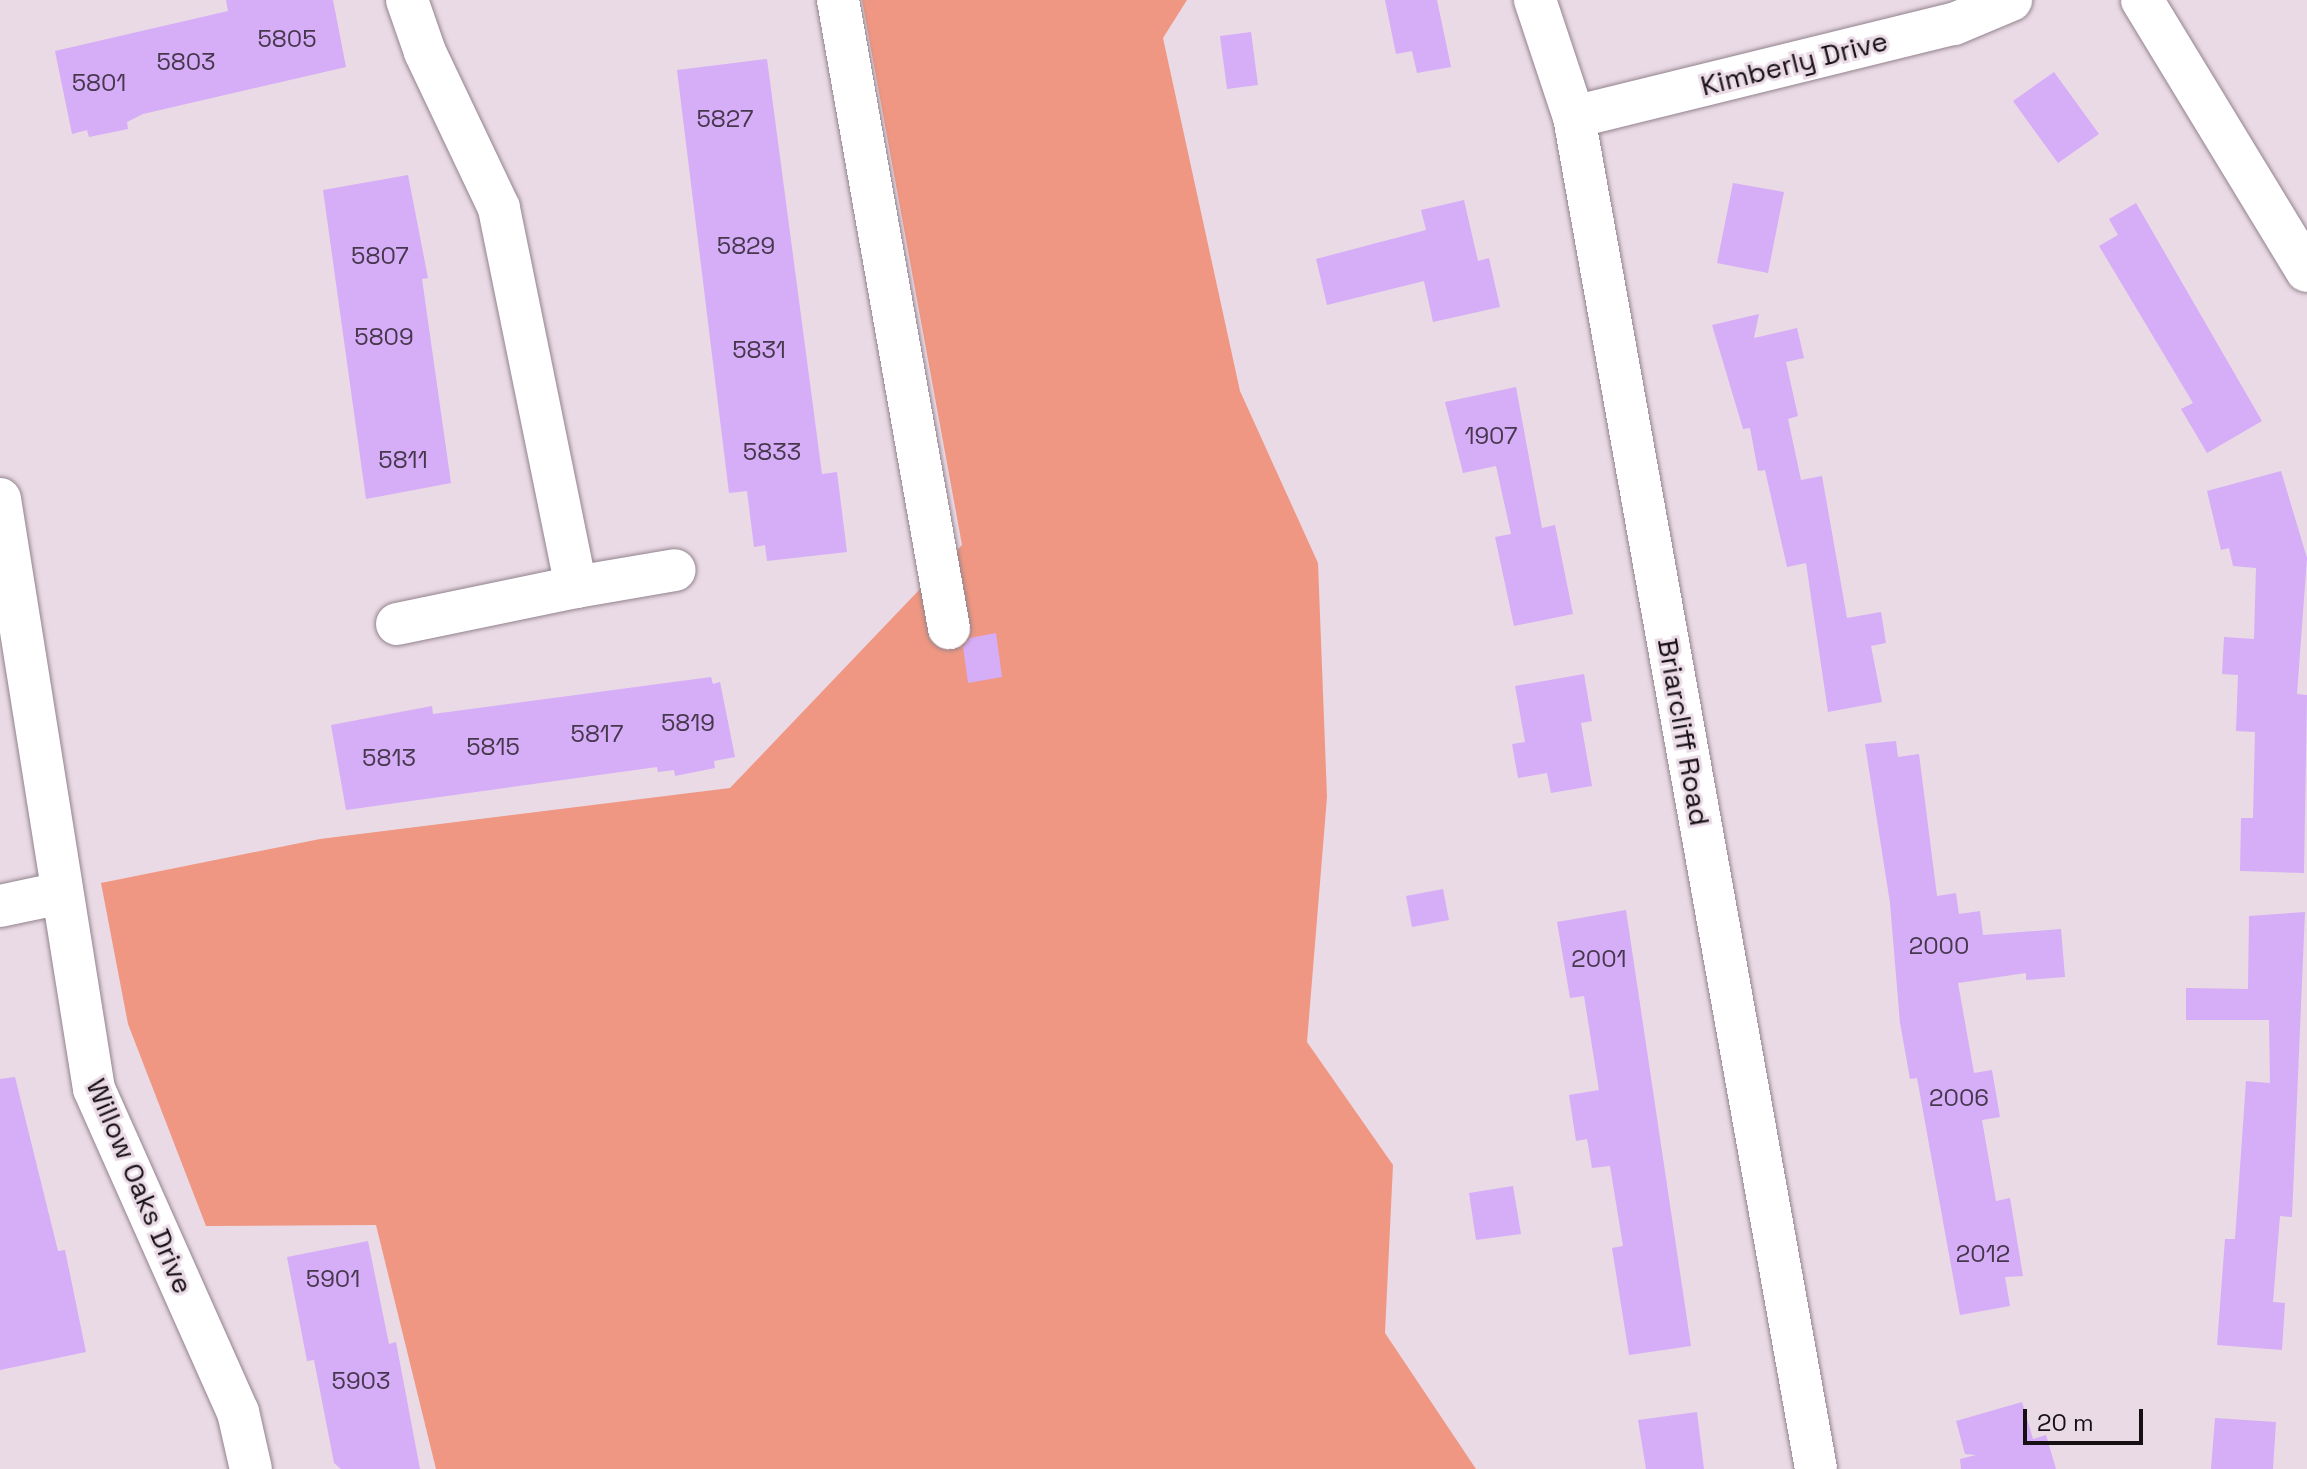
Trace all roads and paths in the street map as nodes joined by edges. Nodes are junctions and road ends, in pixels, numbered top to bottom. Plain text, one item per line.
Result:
1 (407, 0) edge
2 (838, 0) edge
3 (1535, 0) edge
4 (2011, 0) edge
5 (2142, 0) edge
6 (1574, 117) junction
7 (2307, 271) edge
8 (0, 499) edge
9 (675, 570) dead end
10 (576, 587) junction
11 (397, 624) dead end
12 (949, 628) dead end
13 (61, 893) junction
14 (0, 906) edge
15 (251, 1469) edge
16 (1816, 1469) edge

1 - 10 street
2 - 12 street
3 - 6 street, Briarcliff Road
4 - 6 street, Kimberly Drive
5 - 7 street
6 - 16 street, Briarcliff Road
8 - 13 street, Willow Oaks Drive
9 - 10 street
10 - 11 street
13 - 14 street
13 - 15 street, Willow Oaks Drive

